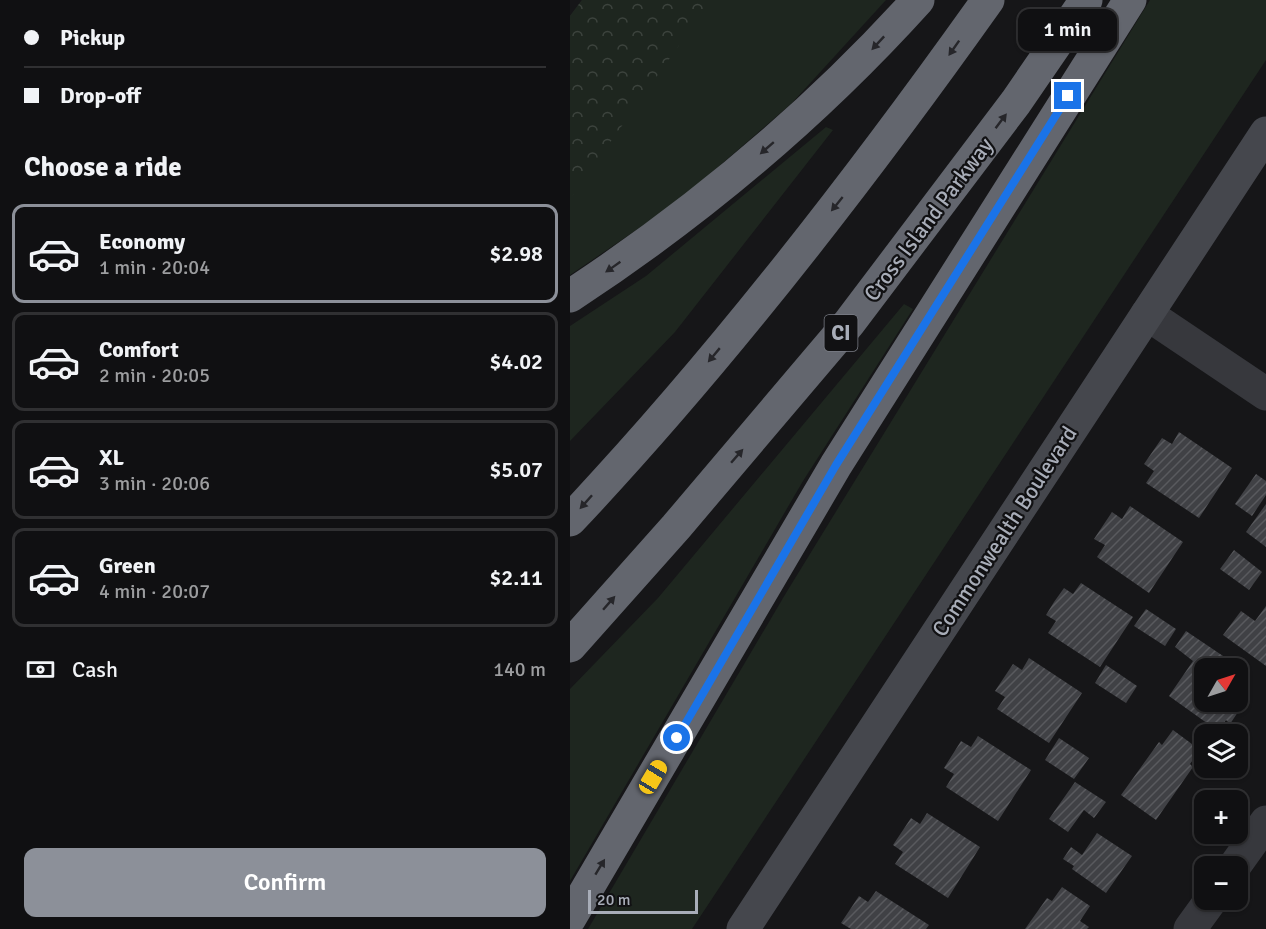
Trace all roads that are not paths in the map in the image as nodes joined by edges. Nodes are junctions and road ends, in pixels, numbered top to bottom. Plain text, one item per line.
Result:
1 (918, 0) edge
2 (988, 0) edge
3 (1086, 0) edge
4 (1131, 0) edge
5 (1266, 133) edge
6 (570, 296) edge
7 (1147, 314) junction
8 (1266, 394) edge
9 (570, 520) edge
10 (570, 646) edge
11 (1266, 822) edge
12 (1242, 856) edge
13 (1203, 910) edge
14 (570, 918) edge
15 (743, 929) edge
16 (1190, 929) edge

1 -> 6 highway
2 -> 9 highway
10 -> 3 highway, Cross Island Parkway / CI
14 -> 4 highway
5 - 7 street, Commonwealth Boulevard
7 - 8 street
7 - 15 street, Commonwealth Boulevard
11 - 12 street
13 - 16 street

